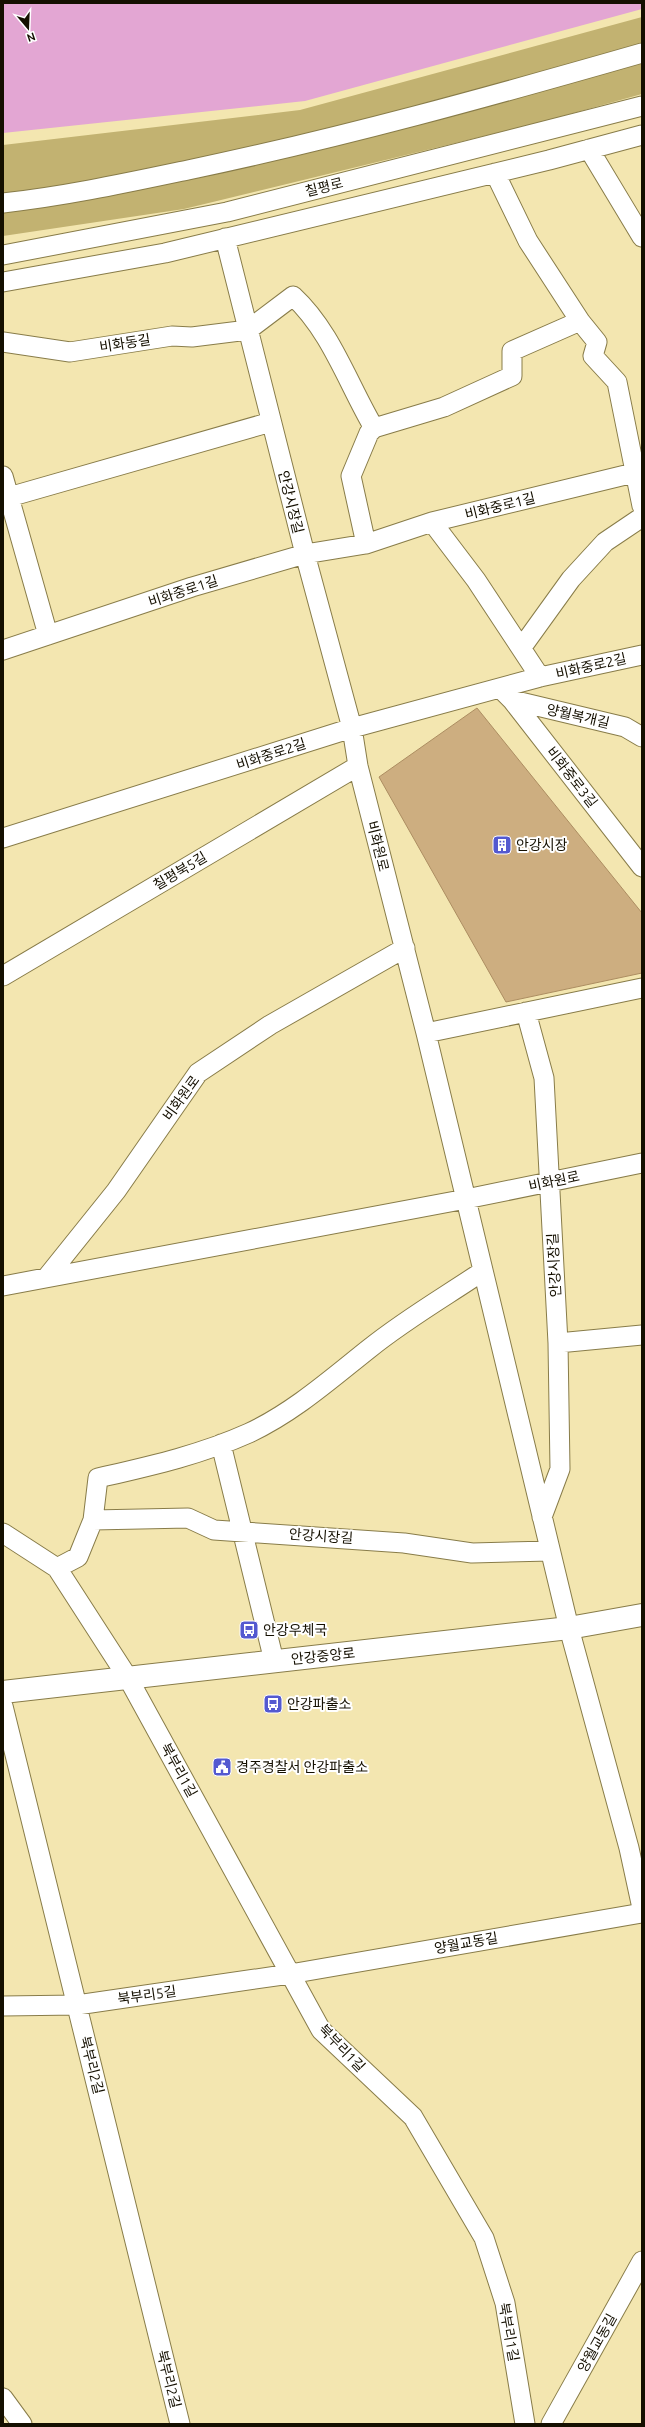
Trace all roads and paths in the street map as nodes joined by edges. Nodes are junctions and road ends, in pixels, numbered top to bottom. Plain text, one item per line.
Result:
1 (642, 53) edge
2 (642, 106) edge
3 (642, 135) edge
4 (589, 149) junction
5 (495, 173) junction
6 (3, 203) edge
7 (642, 237) edge
8 (225, 238) junction
9 (3, 255) edge
10 (3, 282) edge
11 (580, 321) junction
12 (248, 330) junction
13 (3, 342) edge
14 (271, 422) junction
15 (374, 428) junction
16 (638, 472) edge
17 (3, 476) edge
18 (6, 498) edge
19 (642, 506) edge
20 (642, 517) edge
21 (432, 522) junction
22 (366, 544) junction
23 (305, 554) junction
24 (48, 635) junction
25 (522, 647) junction
26 (3, 650) edge
27 (642, 655) edge
28 (540, 677) junction
29 (506, 695) junction
30 (352, 728) junction
31 (642, 737) edge
32 (358, 766) junction
33 (3, 838) edge
34 (642, 867) edge
35 (404, 948) junction
36 (3, 976) edge
37 (642, 988) edge
38 (526, 1012) junction
39 (426, 1033) junction
40 (641, 1167) edge
41 (550, 1182) junction
42 (466, 1199) junction
43 (483, 1271) junction
44 (47, 1277) junction
45 (3, 1286) edge
46 (642, 1336) edge
47 (558, 1343) junction
48 (221, 1444) junction
49 (542, 1517) junction
50 (93, 1520) junction
51 (240, 1531) junction
52 (3, 1533) edge
53 (550, 1551) junction
54 (57, 1568) junction
55 (642, 1615) edge
56 (569, 1628) junction
57 (274, 1661) junction
58 (128, 1678) junction
59 (3, 1692) edge
60 (3, 1706) edge
61 (642, 1908) edge
62 (642, 1913) edge
63 (290, 1974) junction
64 (77, 2005) junction
65 (3, 2006) edge
66 (642, 2261) edge
67 (3, 2398) edge
68 (22, 2424) edge
69 (180, 2424) edge
70 (525, 2424) edge
71 (551, 2424) edge

1 - 6 street
2 - 9 street, 칠평로
3 - 4 street, 칠평로
4 - 5 street, 칠평로
4 - 7 street
5 - 8 street, 칠평로
5 - 11 street
8 - 10 street, 칠평로
8 - 12 street, 안강시장길
11 - 15 street
11 - 16 street
12 - 13 street, 비화동길
12 - 14 street, 안강시장길
12 - 15 street
14 - 18 street
14 - 23 street, 안강시장길
15 - 22 street
16 - 19 street
16 - 21 street, 비화중로1길
17 - 18 street
18 - 24 street
20 - 25 street
21 - 22 street, 비화중로1길
21 - 25 street, 비화중로2길
22 - 23 street, 비화중로1길
23 - 24 street, 비화중로1길
23 - 30 street, 안강시장길
24 - 26 street, 비화중로1길
25 - 28 street, 비화중로2길
27 - 28 street, 비화중로2길
28 - 29 street, 비화중로2길
29 - 30 street, 비화중로2길
29 - 31 street, 양월복개길
29 - 34 street, 비화중로3길
30 - 32 street, 안강시장길
30 - 33 street, 비화중로2길
32 - 35 street, 비화원로
32 - 36 street, 칠평북5길
35 - 39 street, 비화원로
35 - 44 street, 비화원로
37 - 38 street
38 - 39 street
38 - 41 street, 안강시장길
39 - 42 street, 비화원로
40 - 41 street, 비화원로
41 - 42 street, 비화원로
41 - 47 street, 안강시장길
42 - 43 street
42 - 44 street, 비화원로
43 - 48 street
43 - 49 street
44 - 45 street, 비화원로
46 - 47 street
47 - 49 street, 안강시장길
48 - 50 street
48 - 51 street
49 - 53 street
50 - 51 street, 안강시장길
50 - 54 street
51 - 53 street, 안강시장길
51 - 57 street
52 - 54 street
53 - 56 street
54 - 58 street
55 - 56 main road, 안강중앙로
56 - 57 main road, 안강중앙로
56 - 61 street
57 - 58 main road, 안강중앙로
58 - 59 main road, 안강중앙로
58 - 63 street, 북부리1길
60 - 64 street, 북부리2길
62 - 63 street, 양월교동길
63 - 64 street, 북부리5길
63 - 70 street, 북부리1길
64 - 65 street, 북부리5길
64 - 69 street, 북부리2길
66 - 71 street, 양월교동길
67 - 68 street

